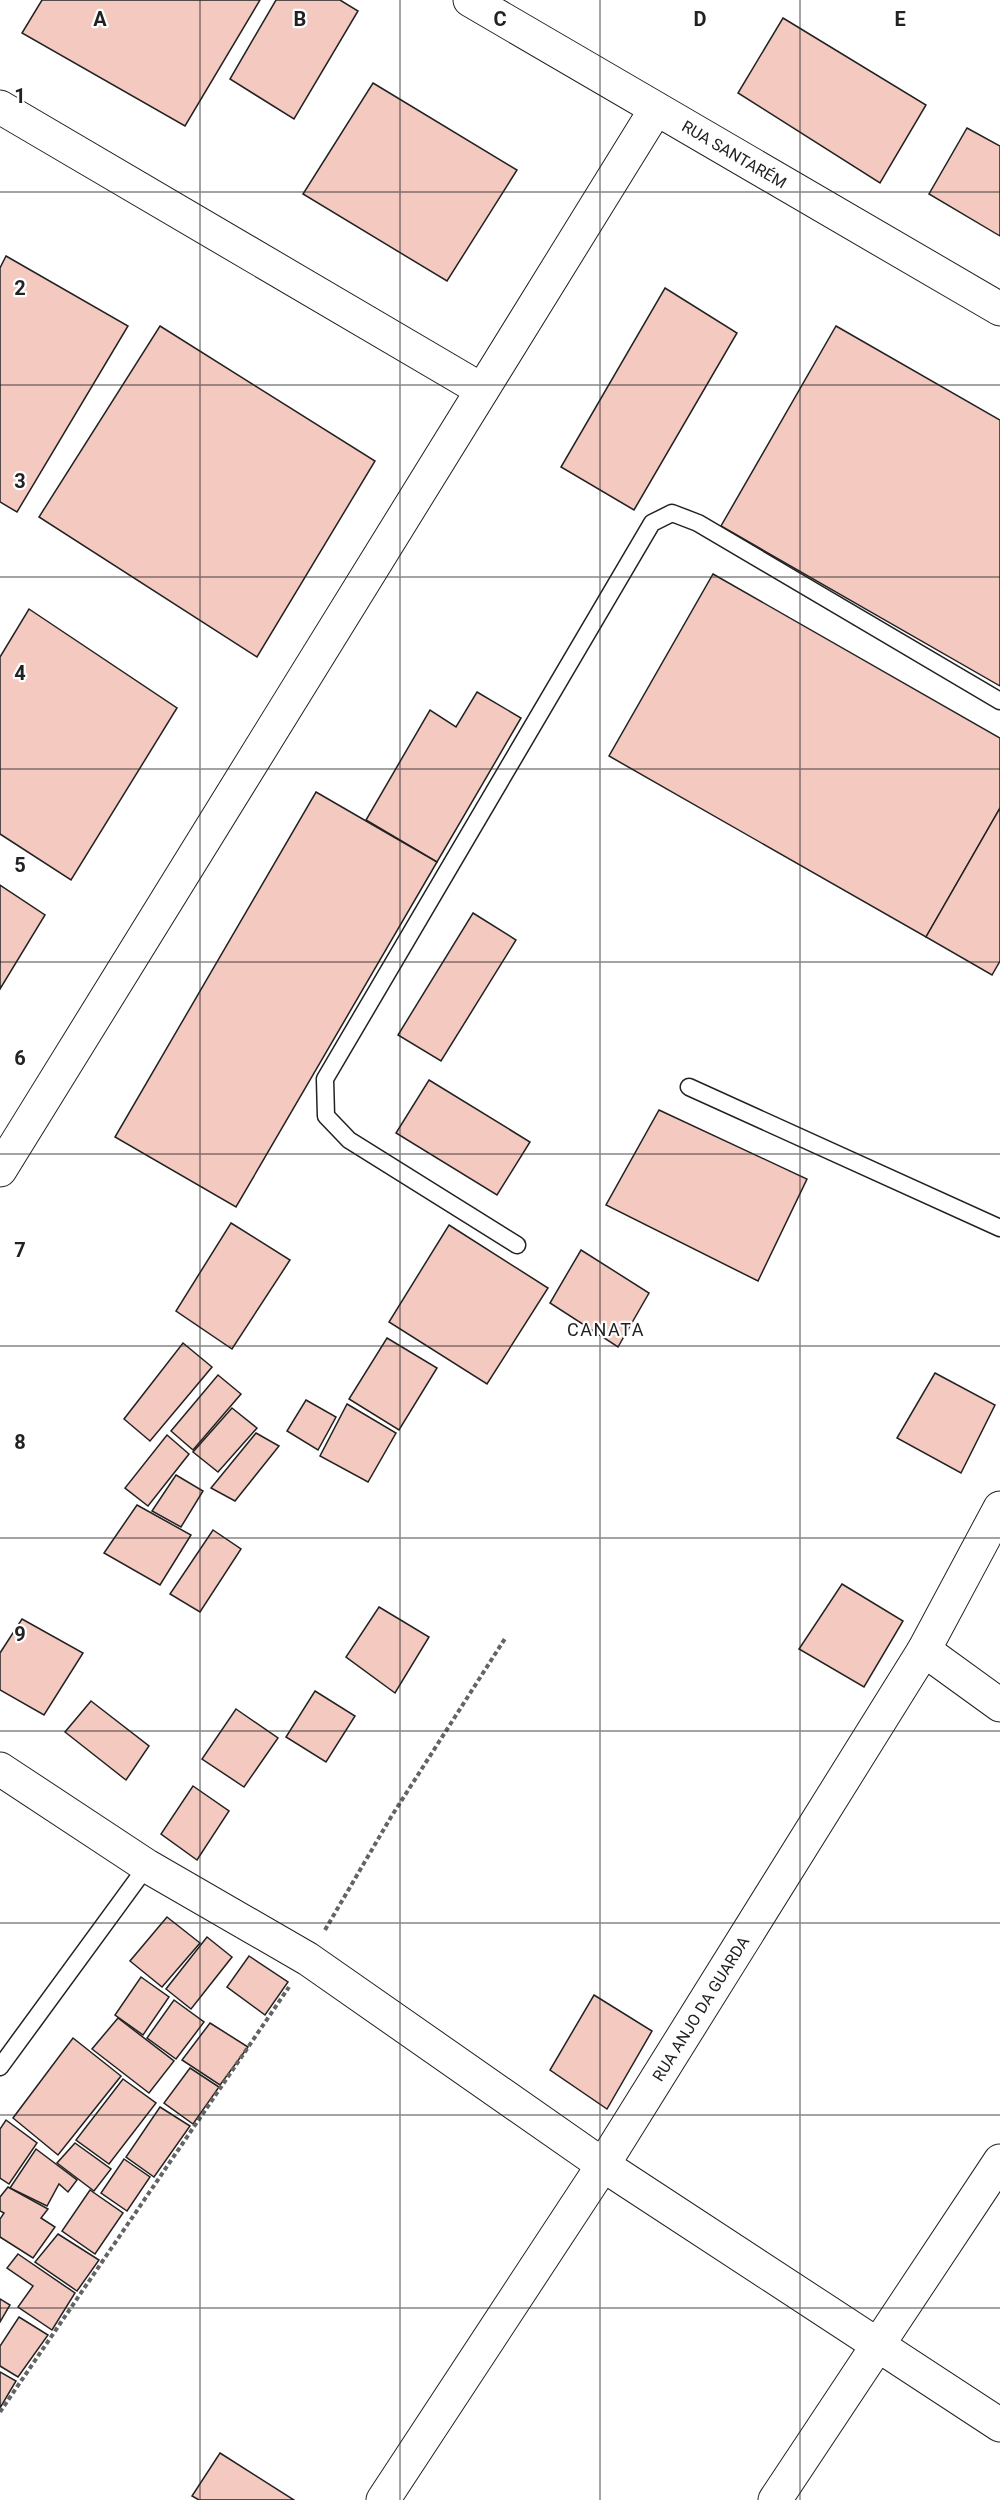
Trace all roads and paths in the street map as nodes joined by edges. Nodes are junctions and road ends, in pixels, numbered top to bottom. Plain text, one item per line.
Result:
1 (470, 0) edge
2 (0, 107) edge
3 (656, 109) junction
4 (1000, 309) edge
5 (482, 390) junction
6 (1000, 701) edge
7 (689, 1087) dead end
8 (0, 1170) edge
9 (1000, 1228) edge
10 (518, 1245) dead end
11 (1000, 1508) edge
12 (506, 1637) dead end
13 (924, 1650) junction
14 (1000, 1705) edge
15 (0, 1769) edge
16 (147, 1866) junction
17 (308, 1959) junction
18 (0, 2067) edge
19 (1000, 2161) edge
20 (603, 2165) junction
21 (879, 2344) junction
22 (0, 2412) edge
23 (1000, 2425) edge
24 (383, 2500) edge
25 (775, 2500) edge

1 - 3 street, RUA SANTARÉM
2 - 5 street
3 - 4 street, RUA SANTARÉM
3 - 5 street
5 - 8 street
6 - 10 lane
7 - 9 lane
11 - 13 street, RUA ANJO DA GUARDA
12 - 17 path
13 - 14 street
13 - 20 street, RUA ANJO DA GUARDA
15 - 16 street
16 - 17 street
16 - 18 lane
17 - 20 street
17 - 22 path
19 - 21 street
20 - 21 street
20 - 24 street, RUA ANJO DA GUARDA
21 - 23 street
21 - 25 street

